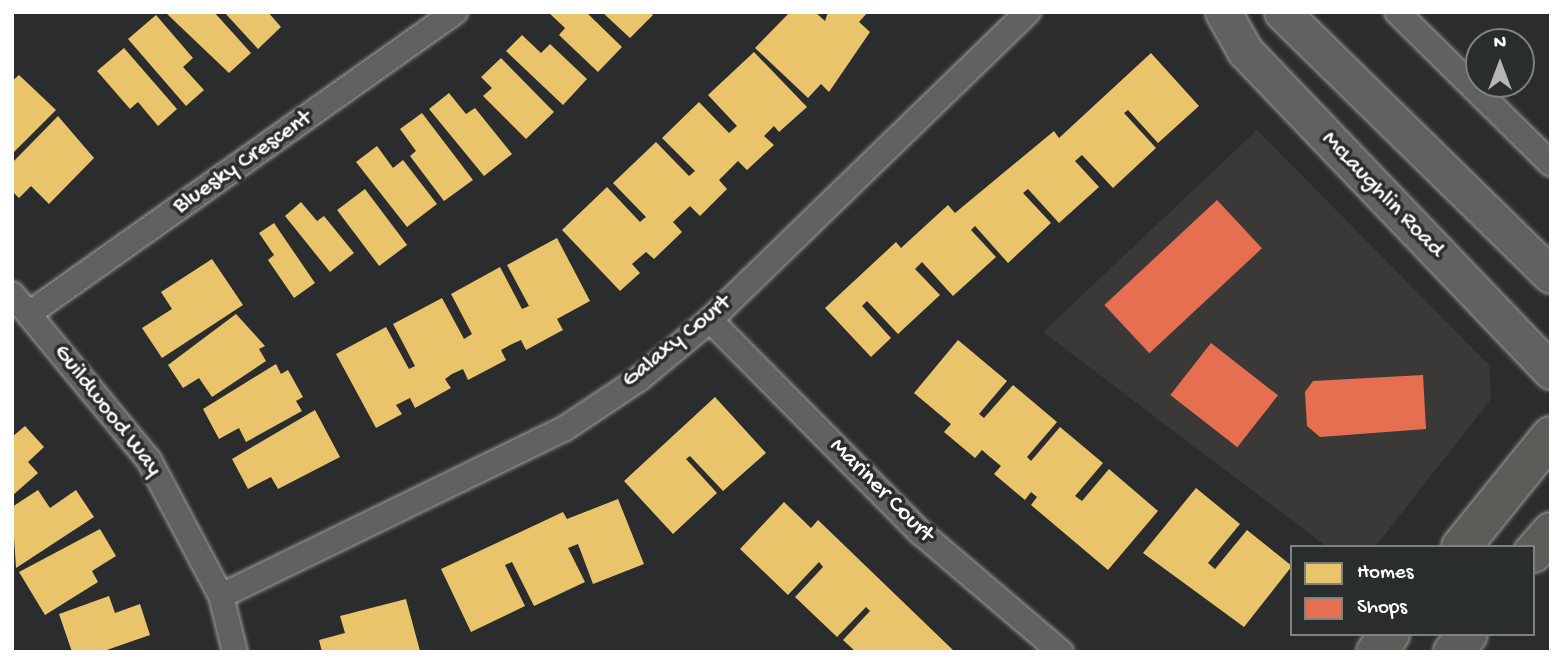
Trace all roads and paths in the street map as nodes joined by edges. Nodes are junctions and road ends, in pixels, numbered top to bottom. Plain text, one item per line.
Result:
1 (455, 12) edge
2 (1028, 12) edge
3 (1223, 12) edge
4 (1282, 12) edge
5 (1397, 12) edge
6 (1551, 164) edge
7 (1551, 275) edge
8 (12, 294) edge
9 (30, 313) junction
10 (710, 320) junction
11 (1551, 371) edge
12 (1551, 436) edge
13 (1551, 532) edge
14 (1463, 545) edge
15 (1535, 551) edge
16 (221, 596) junction
17 (1388, 636) edge
18 (1466, 636) edge
19 (235, 652) edge
20 (1061, 652) edge
21 (1376, 652) edge
22 (1454, 652) edge

1 - 9 street, Bluesky Crescent
2 - 10 street, Galaxy Court
3 - 11 street, McLaughlin Road
4 - 7 street
5 - 6 street
8 - 9 street, Guildwood Way
9 - 16 street, Guildwood Way
10 - 16 street, Galaxy Court
10 - 20 street, Mariner Court
12 - 14 main road
13 - 15 main road
16 - 19 street, Guildwood Way
17 - 21 main road
18 - 22 main road

